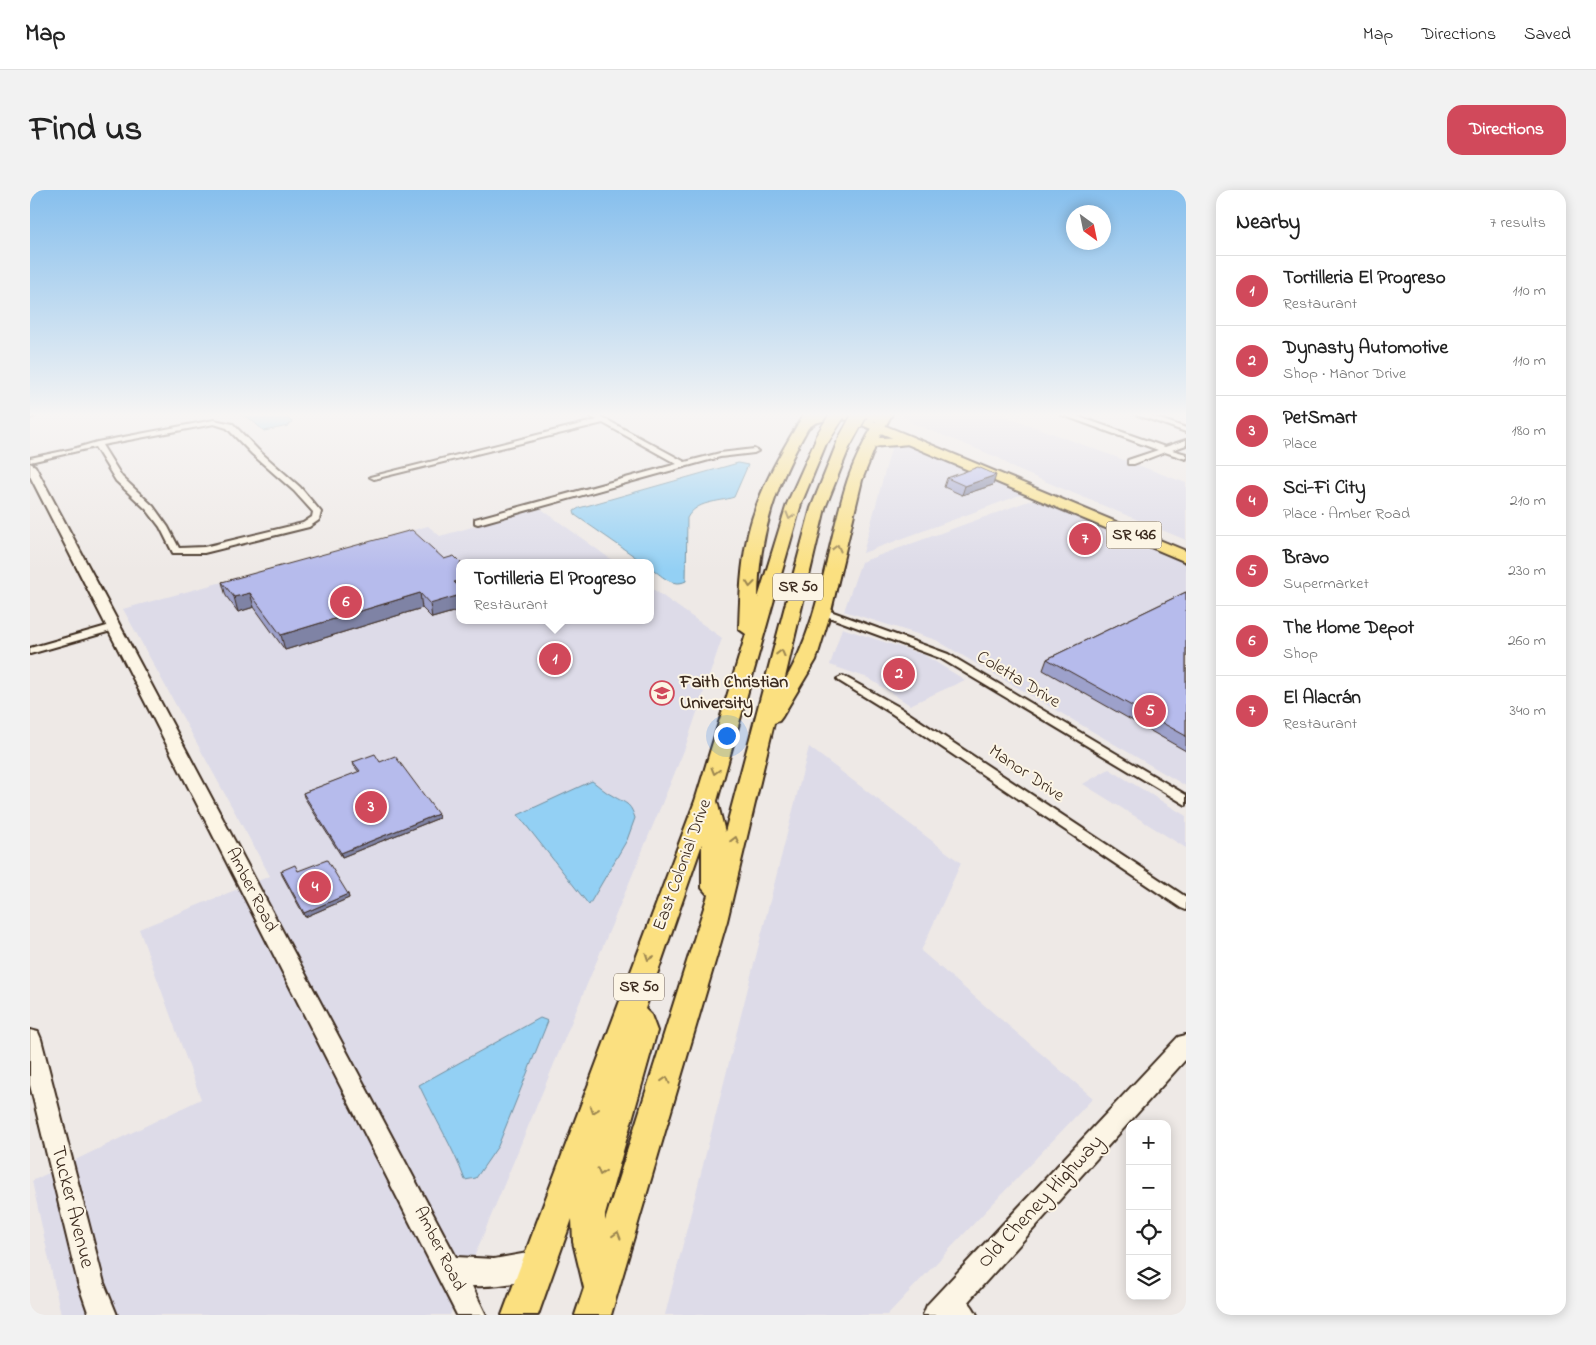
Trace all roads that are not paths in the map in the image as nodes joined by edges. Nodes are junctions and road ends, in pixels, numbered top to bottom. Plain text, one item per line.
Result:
1 (30, 466) edge
2 (112, 466) edge
3 (271, 466) edge
4 (417, 466) edge
5 (678, 466) edge
6 (782, 466) edge
7 (810, 466) edge
8 (835, 466) edge
9 (859, 466) edge
10 (971, 466) edge
11 (990, 466) edge
12 (374, 477) dead end
13 (1082, 513) junction
14 (478, 521) dead end
15 (1140, 526) junction
16 (1150, 542) junction
17 (1186, 546) edge
18 (1186, 551) edge
19 (1186, 558) edge
20 (822, 611) junction
21 (114, 627) junction
22 (30, 651) edge
23 (747, 657) junction
24 (843, 679) dead end
25 (761, 734) junction
26 (706, 801) junction
27 (1186, 801) edge
28 (1186, 904) edge
29 (714, 921) junction
30 (630, 1012) junction
31 (30, 1039) edge
32 (1186, 1044) edge
33 (539, 1264) junction
34 (449, 1269) junction
35 (597, 1301) edge
36 (951, 1310) edge
37 (103, 1315) edge
38 (472, 1315) edge
39 (520, 1315) edge

1 - 21 street, Amber Road
2 - 3 street
4 - 12 street
5 - 14 street
6 -> 23 main road
7 -> 23 main road, East Colonial Drive / SR 50, bridge
25 -> 8 main road, SR 50, bridge
20 -> 9 main road
10 - 13 main road, SR 436
11 - 15 main road, SR 436
13 - 15 main road
13 - 16 main road, SR 436
15 - 17 main road, SR 436
16 - 18 main road
16 - 19 main road, SR 436
20 - 25 main road
20 - 27 street, Coletta Drive
21 - 22 street
21 - 34 street, Amber Road
23 -> 26 main road, East Colonial Drive / SR 50
24 - 28 street, Manor Drive
29 -> 25 main road, SR 50
26 - 29 main road
26 -> 30 main road, East Colonial Drive / SR 50
35 -> 29 main road, SR 50
30 -> 33 main road, East Colonial Drive / SR 50
30 -> 35 main road
31 - 37 street, Tucker Avenue
32 - 36 street, Old Cheney Highway
33 - 34 street
33 - 39 main road, East Colonial Drive / SR 50
34 - 38 street, Amber Road

